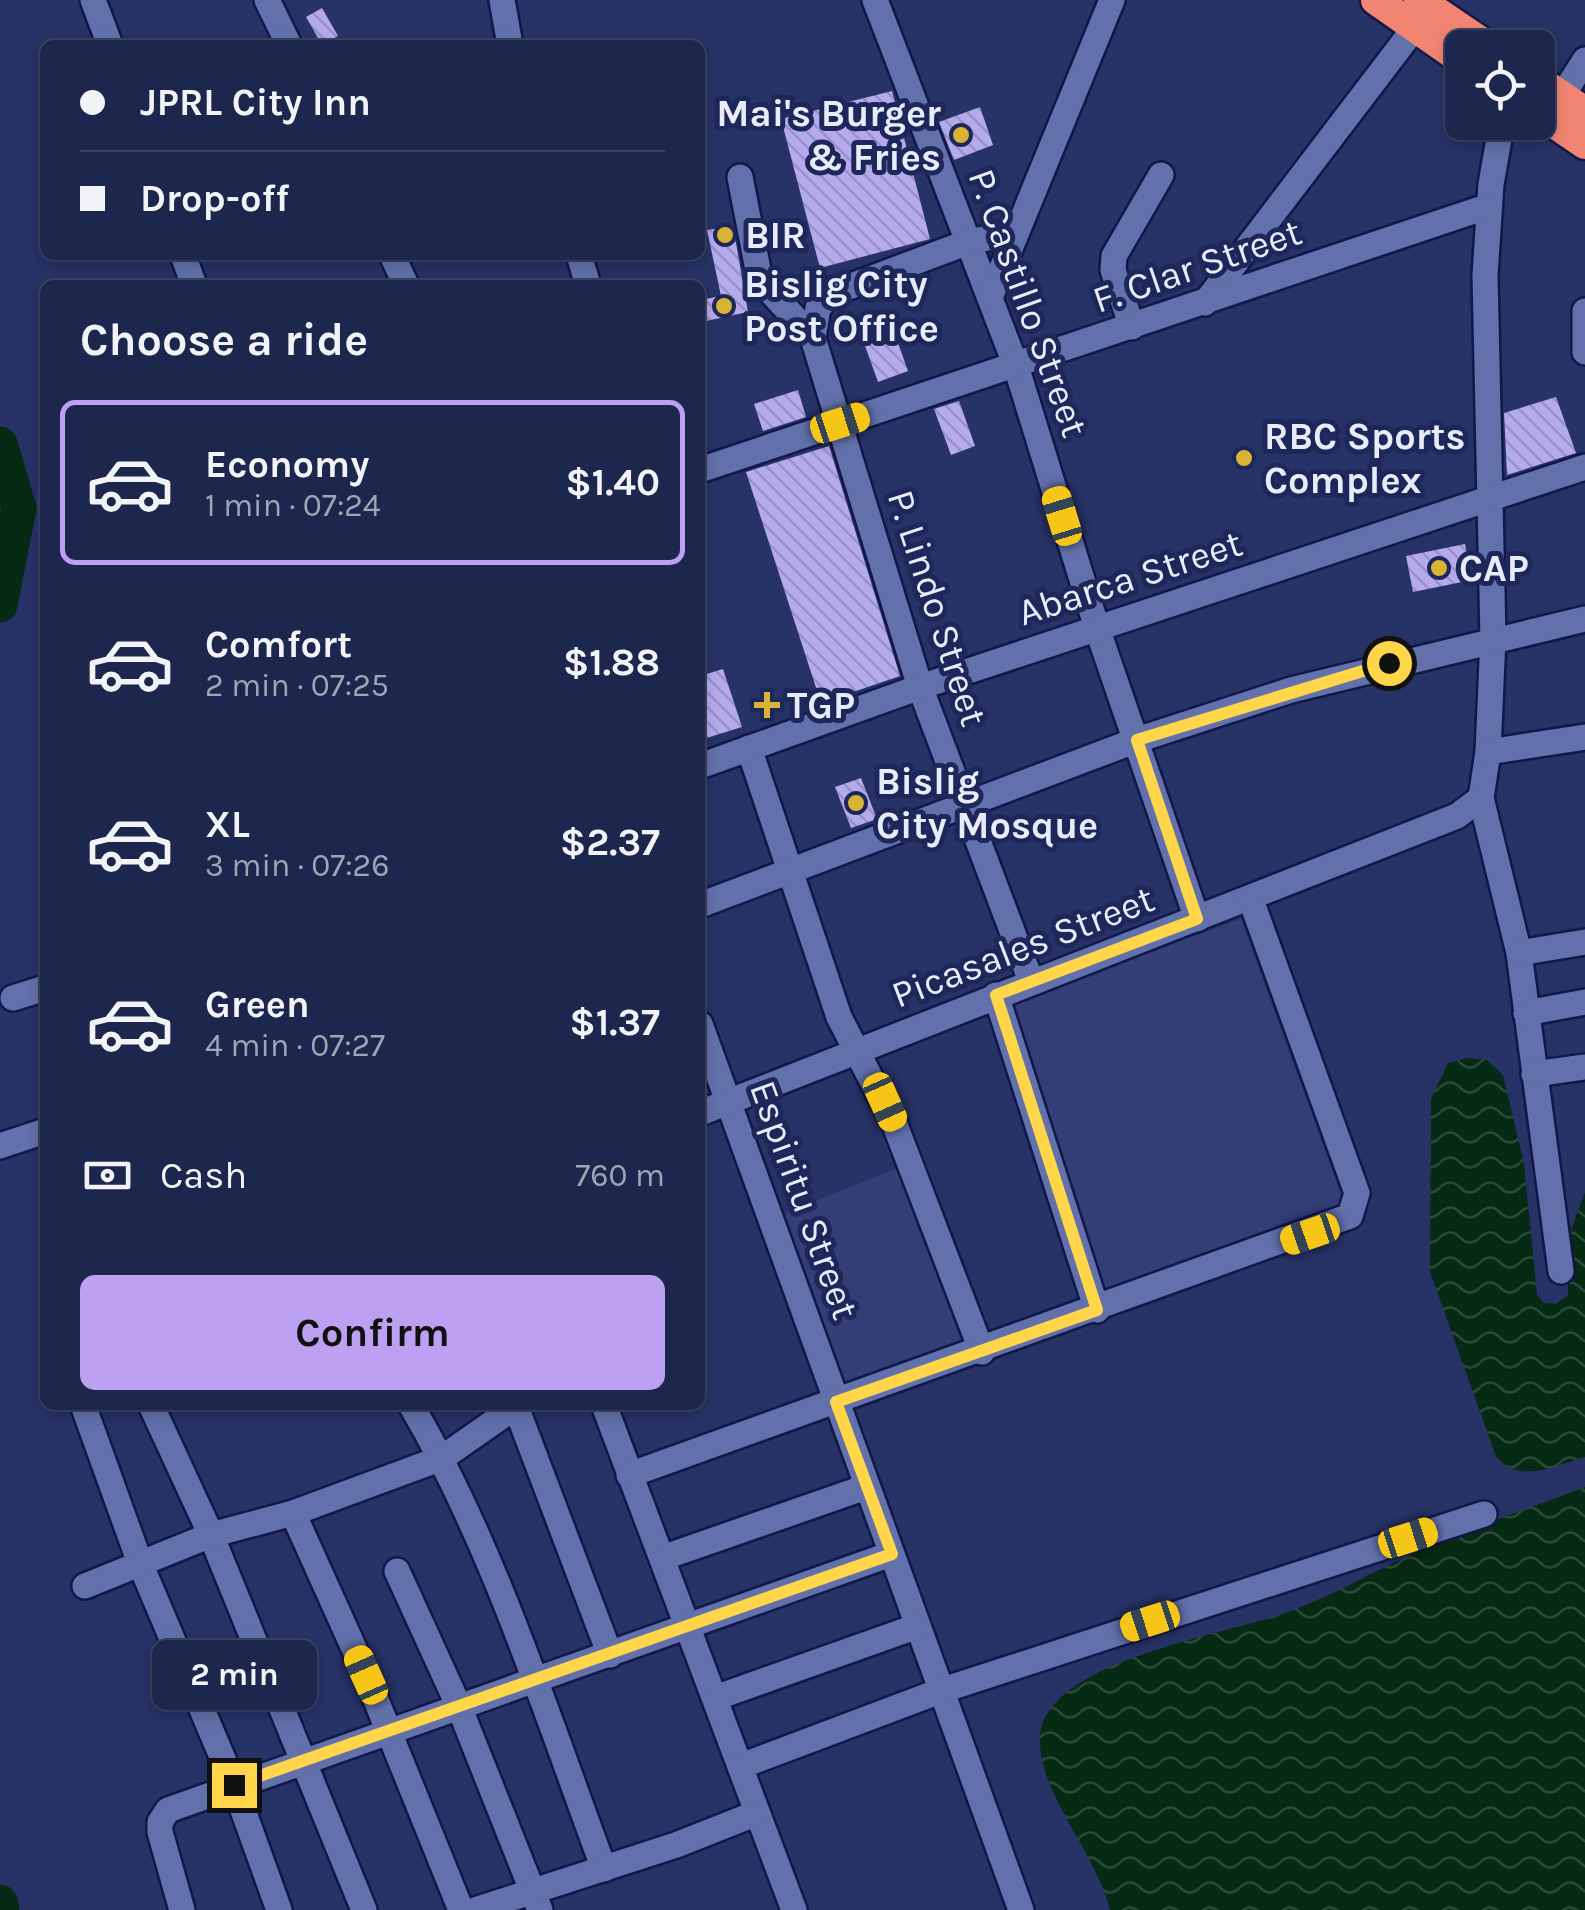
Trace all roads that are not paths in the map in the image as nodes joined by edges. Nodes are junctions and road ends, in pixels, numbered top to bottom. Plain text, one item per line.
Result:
1 (93, 0) edge
2 (267, 0) edge
3 (502, 0) edge
4 (875, 0) edge
5 (1112, 0) edge
6 (1376, 0) edge
7 (1425, 9) edge
8 (1460, 30) edge
9 (1445, 37) edge
10 (108, 40) edge
11 (287, 40) edge
12 (509, 40) edge
13 (1585, 60) edge
14 (1555, 103) edge
15 (1555, 105) edge
16 (1499, 140) edge
17 (1585, 144) edge
18 (1161, 175) dead end
19 (740, 177) dead end
20 (1488, 206) junction
21 (1014, 234) junction
22 (971, 241) junction
23 (991, 295) junction
24 (1205, 304) junction
25 (1585, 311) edge
26 (1132, 328) junction
27 (813, 338) junction
28 (1585, 352) edge
29 (1016, 366) junction
30 (840, 423) junction
31 (705, 468) edge
32 (1585, 468) edge
33 (1490, 500) junction
34 (1585, 618) edge
35 (1096, 628) junction
36 (1493, 638) junction
37 (920, 686) junction
38 (1585, 736) edge
39 (1137, 740) junction
40 (749, 748) junction
41 (1488, 752) junction
42 (705, 764) edge
43 (1482, 798) junction
44 (963, 808) junction
45 (788, 874) junction
46 (1251, 900) junction
47 (705, 903) edge
48 (1197, 919) junction
49 (1585, 942) edge
50 (1519, 953) junction
51 (1031, 982) junction
52 (40, 990) edge
53 (996, 995) junction
54 (13, 998) dead end
55 (1585, 1002) edge
56 (1526, 1013) junction
57 (705, 1037) edge
58 (857, 1053) junction
59 (1585, 1067) edge
60 (1534, 1074) junction
61 (730, 1101) junction
62 (705, 1111) edge
63 (40, 1133) edge
64 (0, 1146) edge
65 (1561, 1272) dead end
66 (1097, 1310) junction
67 (982, 1352) junction
68 (836, 1402) junction
69 (85, 1410) edge
70 (153, 1410) edge
71 (414, 1410) edge
72 (511, 1410) edge
73 (518, 1410) edge
74 (606, 1410) edge
75 (442, 1458) junction
76 (630, 1475) junction
77 (866, 1487) junction
78 (293, 1514) junction
79 (1484, 1514) dead end
80 (212, 1535) junction
81 (892, 1554) junction
82 (662, 1558) junction
83 (140, 1564) junction
84 (397, 1571) dead end
85 (84, 1586) dead end
86 (916, 1627) junction
87 (688, 1628) junction
88 (610, 1655) junction
89 (534, 1682) junction
90 (940, 1691) junction
91 (714, 1698) junction
92 (460, 1708) junction
93 (390, 1733) junction
94 (304, 1762) junction
95 (740, 1766) junction
96 (234, 1785) junction
97 (757, 1814) junction
98 (604, 1868) junction
99 (537, 1901) edge
100 (182, 1910) edge
101 (279, 1910) edge
102 (364, 1910) edge
103 (461, 1910) edge
104 (474, 1910) edge
105 (794, 1910) edge
106 (1021, 1910) edge

1 - 10 street
2 - 11 street
3 - 12 street
4 - 22 street, P. Castillo Street
5 - 21 street
6 - 7 highway
7 - 8 highway
7 - 9 highway
7 - 24 street
13 - 14 street
15 - 17 highway
16 - 20 street
18 - 26 street
19 - 27 street
20 - 24 street, F. Clar Street
20 - 33 street
21 - 22 street
21 - 23 street
22 - 23 street, P. Castillo Street
22 - 27 street
23 - 29 street, P. Castillo Street
24 - 26 street, F. Clar Street
25 - 28 street
26 - 29 street, F. Clar Street
27 - 30 street, P. Lindo Street
29 - 30 street, F. Clar Street
29 - 35 street, P. Castillo Street
30 - 31 street, F. Clar Street
30 - 37 street, P. Lindo Street
32 - 33 street, Abarca Street
33 - 35 street, Abarca Street
33 - 36 street
34 - 36 street
35 - 37 street, Abarca Street
35 - 39 street, P. Castillo Street
36 - 39 street
36 - 41 street
37 - 40 street, Abarca Street
37 - 44 street, P. Lindo Street
38 - 41 street
39 - 44 street
39 - 48 street, P. Castillo Street
40 - 42 street, Abarca Street
40 - 45 street
41 - 43 street
43 - 46 street, Picasales Street
43 - 50 street
44 - 45 street
44 - 51 street, P. Lindo Street
45 - 47 street
45 - 58 street
46 - 48 street, Picasales Street
46 - 66 street
48 - 51 street, Picasales Street
49 - 50 street
50 - 56 street
51 - 53 street, Picasales Street
52 - 54 street
53 - 58 street, Picasales Street
53 - 66 street
55 - 56 street
56 - 60 street
57 - 61 street, Espiritu Street
58 - 61 street, Picasales Street
58 - 67 street
59 - 60 street
60 - 65 street
61 - 62 street, Picasales Street
61 - 68 street, Espiritu Street
63 - 64 street
66 - 67 street
67 - 68 street
68 - 76 street
68 - 77 street, Espiritu Street
69 - 83 street
70 - 80 street
71 - 75 street
72 - 75 street
73 - 88 street
74 - 76 street
75 - 78 street
75 - 89 street
76 - 82 street
77 - 81 street, Espiritu Street
77 - 82 street
78 - 80 street
78 - 93 street
79 - 90 street
80 - 83 street
80 - 94 street
81 - 86 street, Espiritu Street
81 - 87 street
82 - 87 street
83 - 85 street
83 - 96 street
84 - 92 street
86 - 90 street, Espiritu Street
86 - 91 street
87 - 88 street
87 - 91 street
88 - 89 street
89 - 92 street
89 - 98 street
90 - 95 street
90 - 106 street, Espiritu Street
91 - 95 street
92 - 93 street
92 - 99 street
93 - 94 street
93 - 103 street
94 - 96 street
94 - 102 street
95 - 97 street
96 - 100 street
96 - 101 street
97 - 98 street
97 - 105 street
98 - 99 street
99 - 104 street

